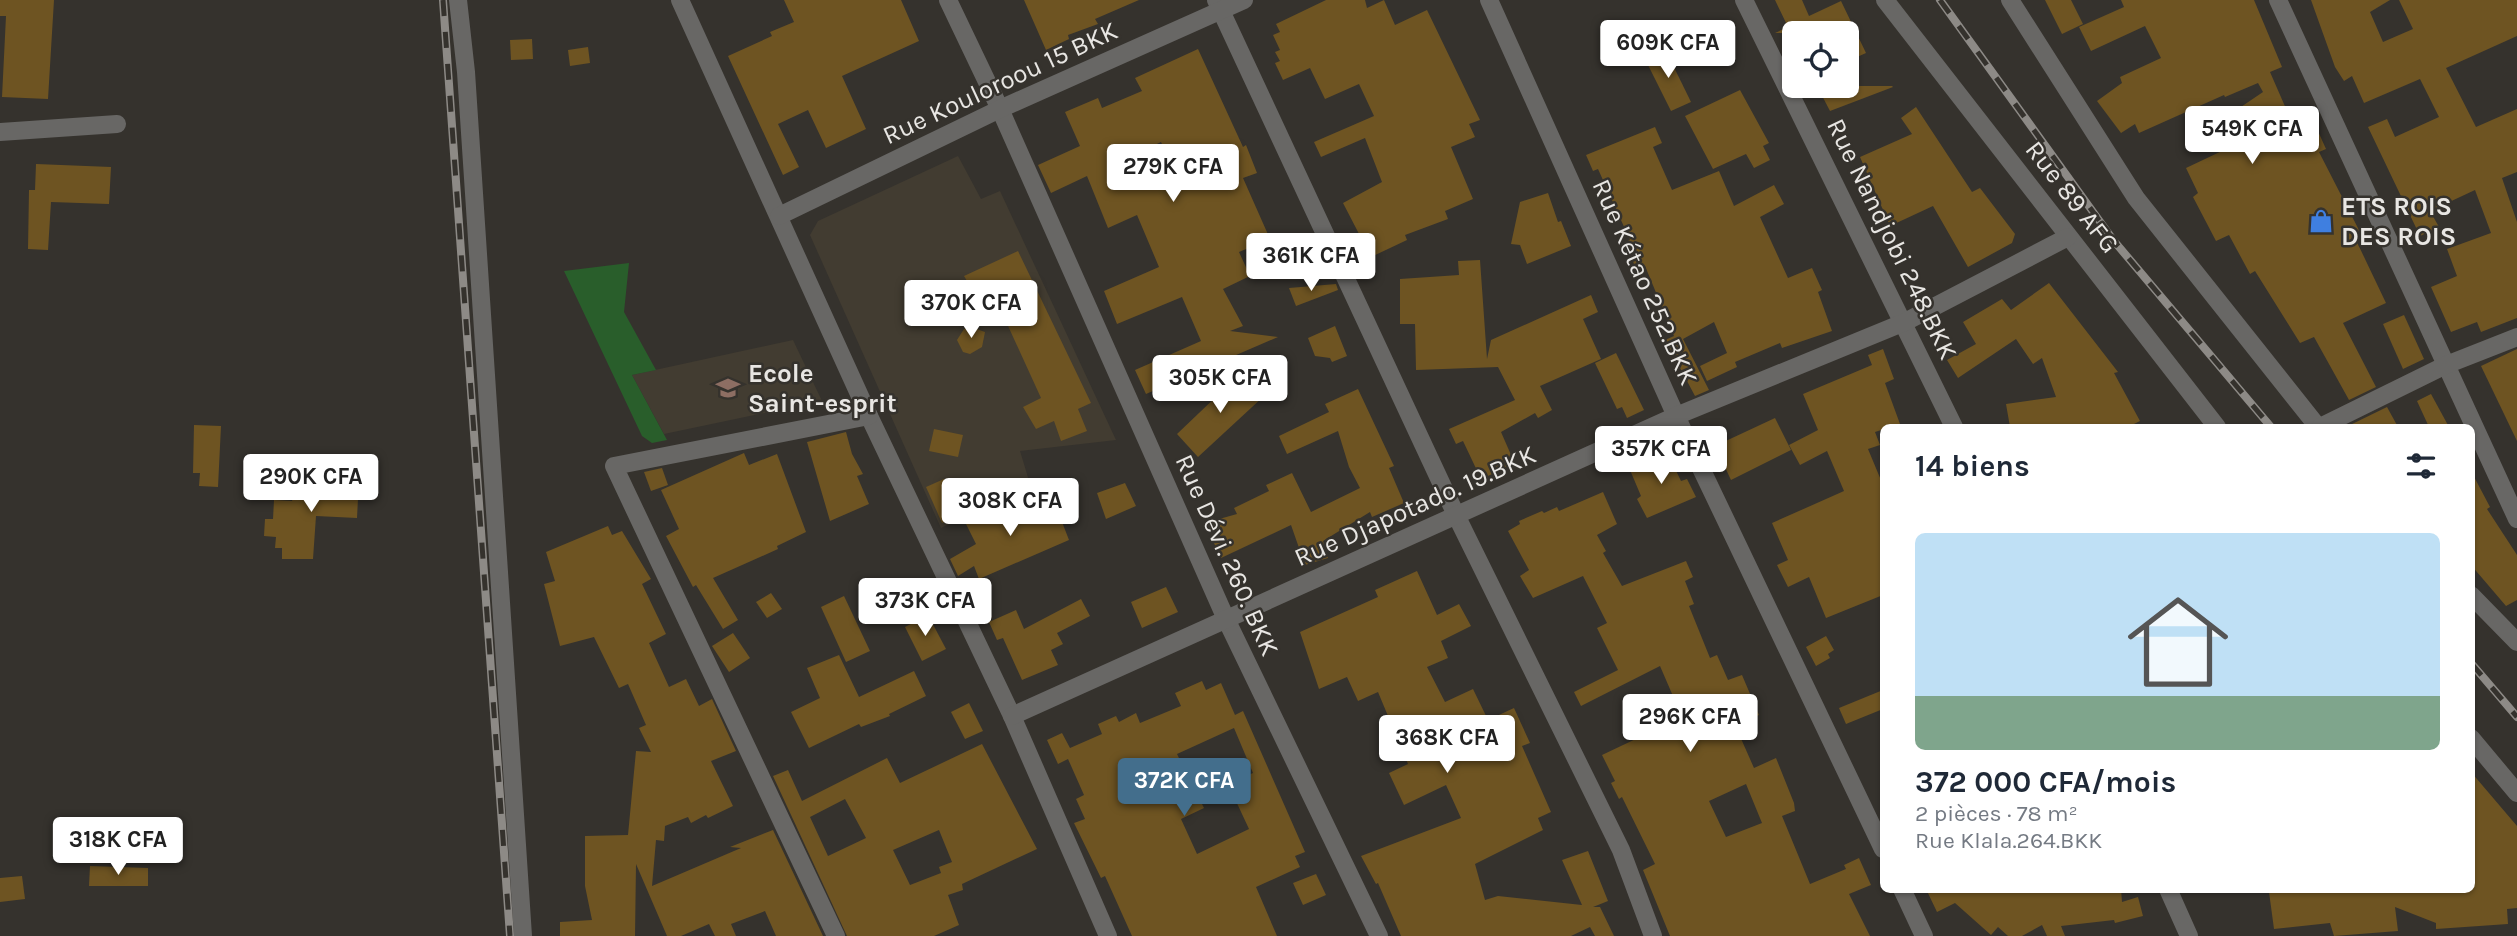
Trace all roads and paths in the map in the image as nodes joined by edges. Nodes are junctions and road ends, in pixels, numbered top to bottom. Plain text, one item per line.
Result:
1 (458, 0) edge
2 (680, 0) edge
3 (948, 0) edge
4 (1244, 0) edge
5 (1489, 0) edge
6 (1744, 0) edge
7 (1885, 0) edge
8 (2010, 0) edge
9 (2278, 0) edge
10 (1219, 5) edge
11 (1000, 109) junction
12 (117, 124) dead end
13 (0, 131) edge
14 (779, 216) junction
15 (2068, 237) junction
16 (1905, 322) junction
17 (2517, 337) edge
18 (2446, 365) junction
19 (869, 416) junction
20 (1676, 416) junction
21 (1953, 424) edge
22 (2215, 424) edge
23 (2317, 424) edge
24 (2325, 424) edge
25 (2473, 424) edge
26 (2475, 428) edge
27 (1457, 517) junction
28 (2517, 519) edge
29 (2475, 599) edge
30 (1226, 619) junction
31 (2517, 642) edge
32 (1012, 716) junction
33 (2475, 743) edge
34 (2517, 793) edge
35 (1880, 843) edge
36 (1904, 893) edge
37 (2170, 893) edge
38 (523, 936) edge
39 (836, 936) edge
40 (1108, 936) edge
41 (1379, 936) edge
42 (1653, 936) edge
43 (1924, 936) edge
44 (2189, 936) edge

1 - 38 street
2 - 14 street
3 - 11 street, Rue Dévi. 260. BKK
4 - 10 street, Rue Kouloroou 15 BKK
5 - 20 street, Rue Kétao 252.BKK
6 - 16 street, Rue Nandjobi 248.BKK
7 - 15 street, Rue 89 AFG
8 - 23 street
9 - 18 street
10 - 11 street, Rue Kouloroou 15 BKK
10 - 27 street
11 - 14 street, Rue Kouloroou 15 BKK
11 - 30 street, Rue Dévi. 260. BKK
12 - 13 street
14 - 19 street
15 - 16 street, Rue Djapotado. 19.BKK
15 - 22 street, Rue 89 AFG
16 - 20 street, Rue Djapotado. 19.BKK
16 - 21 street, Rue Nandjobi 248.BKK
17 - 18 street
18 - 24 street
18 - 25 street
19 - 32 street
19 - 39 street
20 - 27 street, Rue Djapotado. 19.BKK
20 - 35 street, Rue Kétao 252.BKK
26 - 28 street
27 - 30 street, Rue Djapotado. 19.BKK
27 - 42 street
29 - 31 street
30 - 32 street, Rue Djapotado. 19.BKK
30 - 41 street, Rue Dévi. 260. BKK
32 - 40 street
33 - 34 street
36 - 43 street
37 - 44 street

